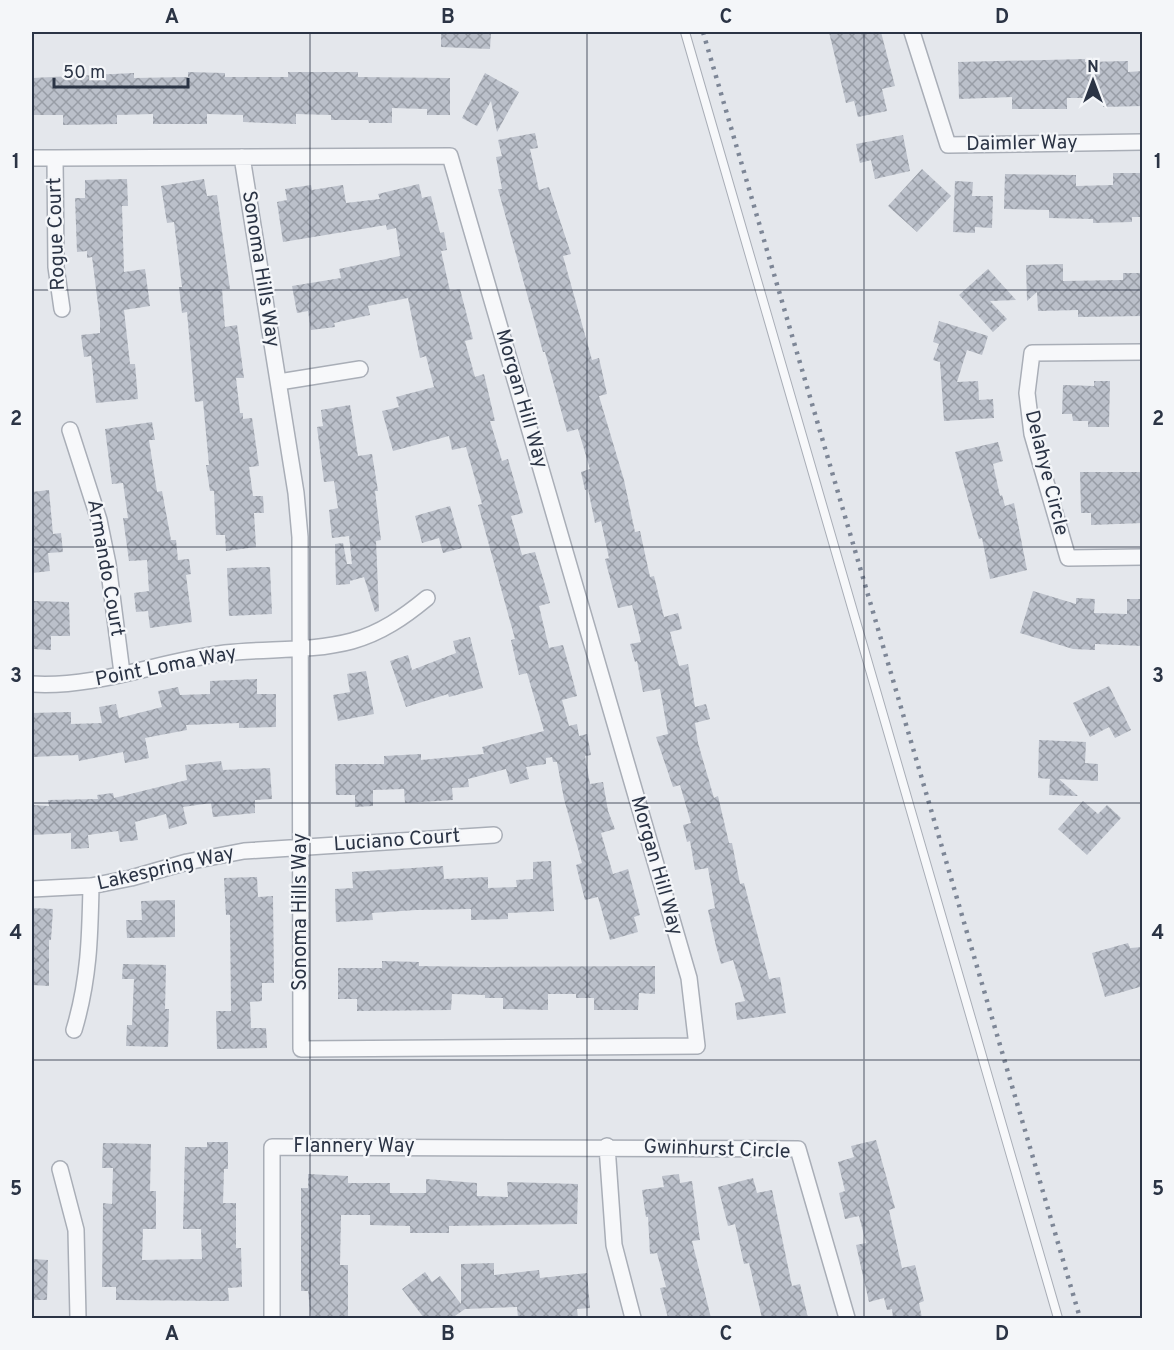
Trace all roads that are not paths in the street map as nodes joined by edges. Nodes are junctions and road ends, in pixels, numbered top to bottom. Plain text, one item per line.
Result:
1 (685, 32) edge
2 (912, 32) edge
3 (1143, 142) edge
4 (242, 157) junction
5 (32, 158) edge
6 (55, 158) junction
7 (62, 309) dead end
8 (1143, 352) edge
9 (360, 369) dead end
10 (279, 382) junction
11 (70, 430) dead end
12 (1143, 557) edge
13 (427, 598) dead end
14 (301, 648) junction
15 (122, 673) junction
16 (32, 684) edge
17 (494, 835) dead end
18 (301, 848) junction
19 (91, 886) junction
20 (32, 889) edge
21 (74, 1030) dead end
22 (696, 1046) joint
23 (607, 1146) junction
24 (60, 1169) dead end
25 (78, 1318) edge
26 (272, 1318) edge
27 (633, 1318) edge
28 (847, 1318) edge
29 (1058, 1318) edge

1 - 29 lane
2 - 3 street, Daimler Way
4 - 6 street, Morgan Hill Way
4 - 10 street, Sonoma Hills Way
4 - 22 street, Morgan Hill Way
5 - 6 street, Morgan Hill Way
6 - 7 street, Rogue Court
8 - 12 street, Delahye Circle
9 - 10 street
10 - 14 street, Sonoma Hills Way
11 - 15 street, Armando Court
13 - 14 street, Point Loma Way
14 - 15 street, Point Loma Way
14 - 18 street, Sonoma Hills Way
15 - 16 street, Point Loma Way
17 - 18 street, Luciano Court
18 - 19 street, Lakespring Way
18 - 22 street, Sonoma Hills Way
19 - 20 street, Lakespring Way
19 - 21 street
23 - 26 street, Flannery Way
23 - 27 street
23 - 28 street, Gwinhurst Circle
24 - 25 street

